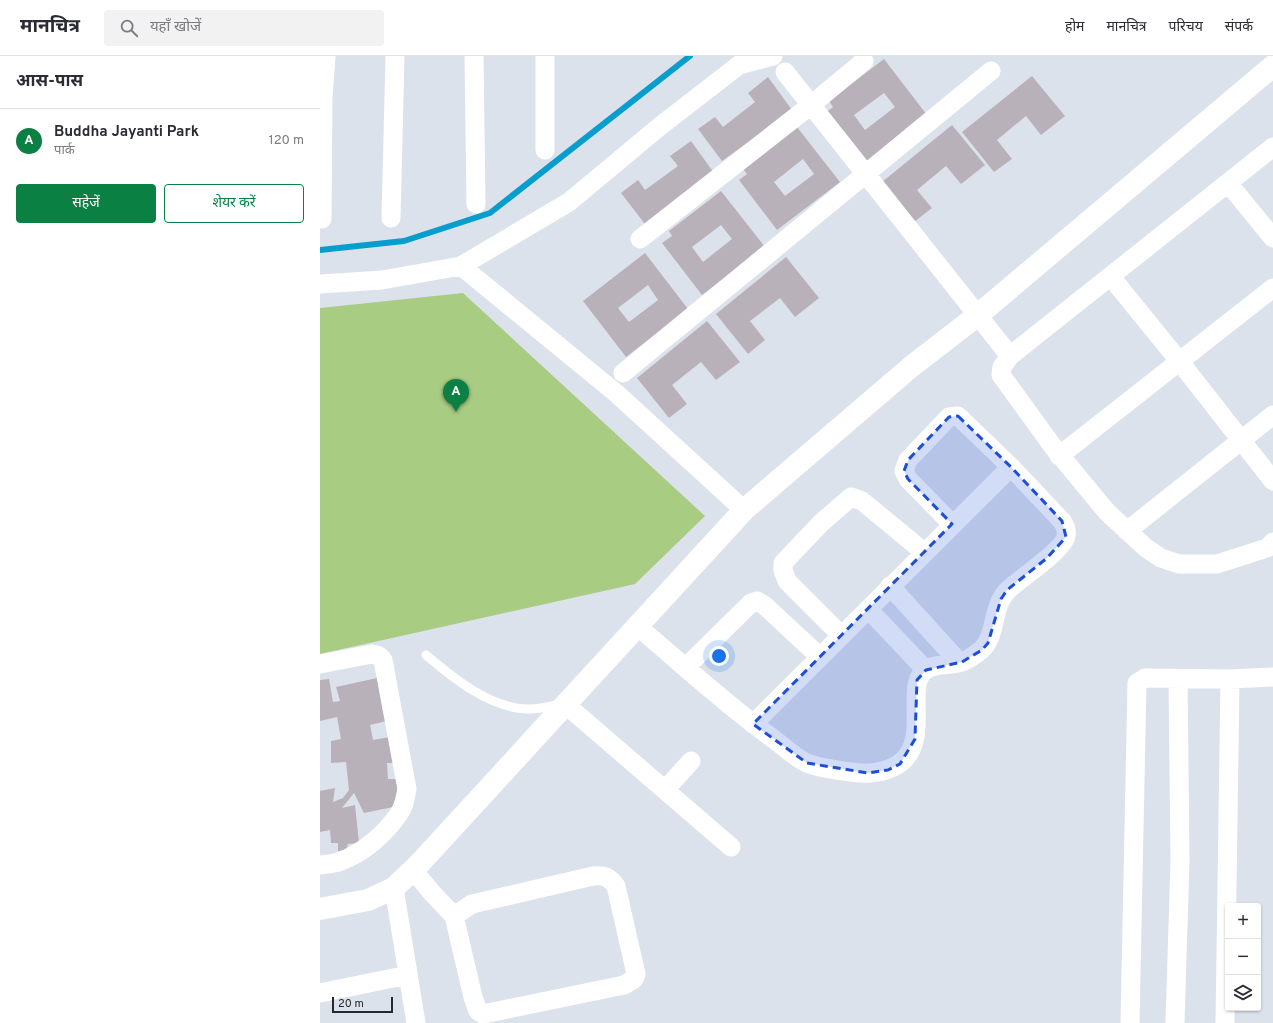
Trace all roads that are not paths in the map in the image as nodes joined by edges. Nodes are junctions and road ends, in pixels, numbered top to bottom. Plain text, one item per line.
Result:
1 (326, 56) edge
2 (395, 56) edge
3 (474, 56) edge
4 (545, 56) edge
5 (773, 56) edge
6 (864, 61) dead end
7 (1273, 66) edge
8 (991, 70) dead end
9 (785, 72) dead end
10 (811, 105) junction
11 (1273, 147) edge
12 (545, 150) dead end
13 (865, 174) junction
14 (1228, 183) junction
15 (476, 204) dead end
16 (391, 218) dead end
17 (322, 219) dead end
18 (1273, 238) edge
19 (640, 239) dead end
20 (462, 266) junction
21 (1111, 277) junction
22 (320, 284) edge
23 (1273, 288) edge
24 (978, 315) junction
25 (1010, 356) junction
26 (1180, 362) junction
27 (622, 373) dead end
28 (1273, 415) edge
29 (1241, 440) junction
30 (1059, 456) junction
31 (1011, 467) junction
32 (1273, 481) edge
33 (744, 510) junction
34 (952, 524) junction
35 (1127, 531) junction
36 (1273, 542) edge
37 (924, 552) junction
38 (890, 586) junction
39 (868, 609) junction
40 (637, 626) junction
41 (842, 635) junction
42 (426, 655) dead end
43 (820, 657) junction
44 (959, 662) junction
45 (320, 664) edge
46 (686, 668) junction
47 (926, 670) junction
48 (1273, 677) edge
49 (1178, 679) junction
50 (1230, 679) junction
51 (565, 704) junction
52 (753, 724) junction
53 (691, 761) dead end
54 (665, 790) junction
55 (730, 847) dead end
56 (320, 865) edge
57 (413, 870) junction
58 (394, 888) junction
59 (320, 909) edge
60 (454, 916) junction
61 (408, 975) junction
62 (320, 993) edge
63 (416, 1023) edge
64 (1130, 1023) edge
65 (1175, 1023) edge
66 (1225, 1023) edge

1 - 17 street
2 - 16 street
3 - 15 street
4 - 12 street
5 - 20 street
6 - 10 street
7 - 24 street
8 - 13 street
9 - 10 street
10 - 13 street
10 - 19 street
11 - 14 street
13 - 24 street
13 - 27 street
14 - 18 street
14 - 21 street
20 - 22 street
20 - 33 street
21 - 25 street
21 - 26 street
23 - 26 street
24 - 25 street
24 - 33 street
25 - 30 street
26 - 29 street
26 - 30 street
28 - 29 street
29 - 32 street
29 - 35 street
30 - 35 street
31 - 34 street
31 - 34 street
31 - 44 street
33 - 40 street
34 - 37 street
35 - 36 street
37 - 38 street
37 - 41 street
38 - 39 street
38 - 44 street
39 - 41 street
39 - 47 street
40 - 46 street
40 - 51 street
41 - 43 street
42 - 51 lane
43 - 46 street
43 - 52 street
44 - 47 street
45 - 56 street
46 - 52 street
47 - 52 street
48 - 50 street
49 - 50 street
49 - 64 street
49 - 65 street
50 - 66 street
51 - 54 street
51 - 57 street
53 - 54 street
54 - 55 street
57 - 58 street
57 - 60 street
58 - 59 street
58 - 61 street
60 - 60 street
61 - 62 street
61 - 63 street

